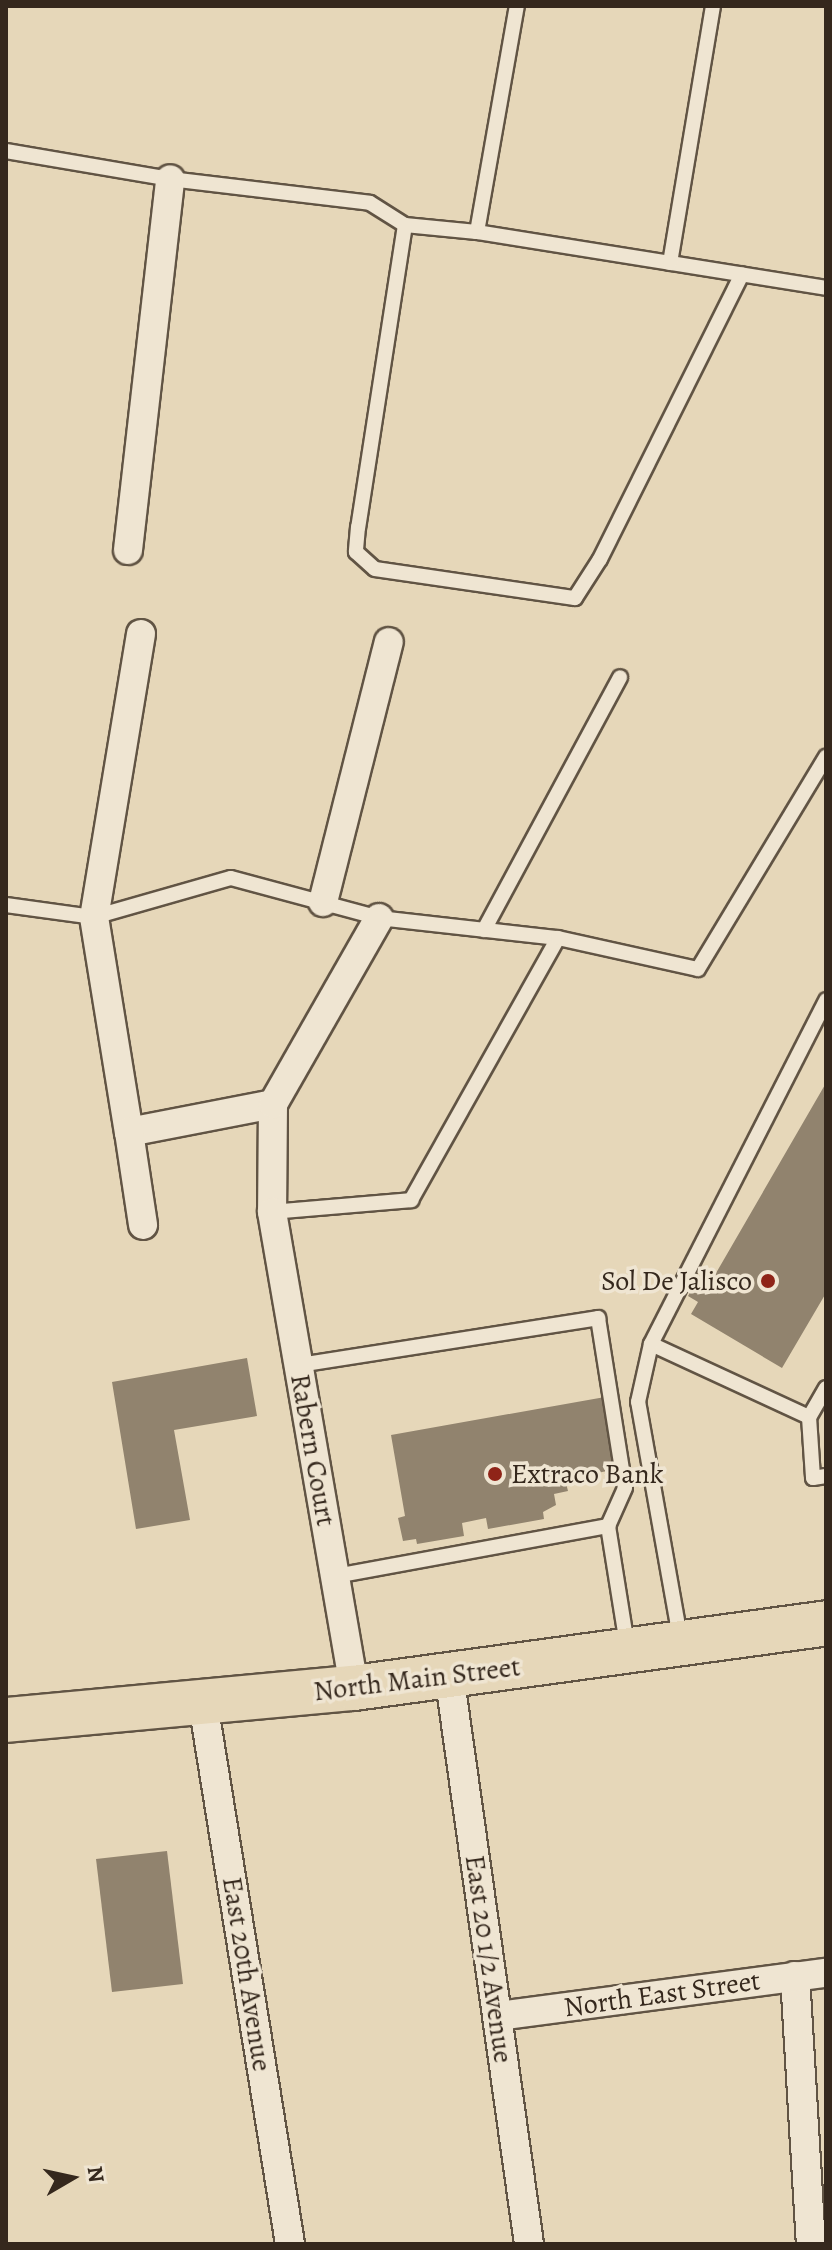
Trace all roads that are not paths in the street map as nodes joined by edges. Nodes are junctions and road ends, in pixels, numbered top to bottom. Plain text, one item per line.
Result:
1 (517, 6) edge
2 (713, 6) edge
3 (6, 151) edge
4 (170, 179) junction
5 (405, 225) junction
6 (477, 232) junction
7 (670, 263) junction
8 (742, 274) junction
9 (826, 288) edge
10 (128, 550) dead end
11 (141, 634) dead end
12 (389, 642) dead end
13 (620, 677) dead end
14 (826, 757) edge
15 (323, 902) junction
16 (6, 905) edge
17 (94, 917) junction
18 (379, 918) junction
19 (484, 930) junction
20 (558, 938) junction
21 (826, 1000) edge
22 (273, 1104) junction
23 (129, 1132) junction
24 (272, 1212) junction
25 (143, 1225) dead end
26 (651, 1344) junction
27 (299, 1365) junction
28 (826, 1388) edge
29 (809, 1417) junction
30 (826, 1476) edge
31 (608, 1526) junction
32 (335, 1576) junction
33 (826, 1623) edge
34 (681, 1646) junction
35 (628, 1653) junction
36 (449, 1674) junction
37 (354, 1688) junction
38 (203, 1703) junction
39 (6, 1720) edge
40 (826, 1973) edge
41 (795, 1976) junction
42 (498, 2016) junction
43 (290, 2244) edge
44 (529, 2244) edge
45 (811, 2244) edge

1 - 6 lane
2 - 7 lane
3 - 4 lane
4 - 5 lane
4 - 10 street
5 - 6 lane
5 - 8 lane
6 - 7 lane
7 - 8 lane
8 - 9 lane
11 - 17 street
12 - 15 street
13 - 19 lane
14 - 20 lane
15 - 17 lane
15 - 18 lane
16 - 17 lane
17 - 23 street
18 - 19 lane
18 - 22 street
19 - 20 lane
20 - 24 lane
21 - 26 lane
22 - 23 street
22 - 24 street, Rabern Court
23 - 25 street
24 - 27 street, Rabern Court
26 - 29 lane
26 - 34 lane
27 - 31 lane
27 - 32 street, Rabern Court
28 - 29 lane
29 - 30 lane
31 - 32 lane
31 - 35 lane
32 - 37 street, Rabern Court
33 - 34 main road, North Main Street
34 - 35 main road, North Main Street
35 - 36 main road, North Main Street
36 - 37 main road, North Main Street
36 - 42 street, East 20 1/2 Avenue
37 - 38 main road, North Main Street
38 - 39 main road, North Main Street
38 - 43 street, East 20th Avenue
40 - 41 street, North East Street
41 - 42 street, North East Street
41 - 45 street
42 - 44 street, East 20 1/2 Avenue

